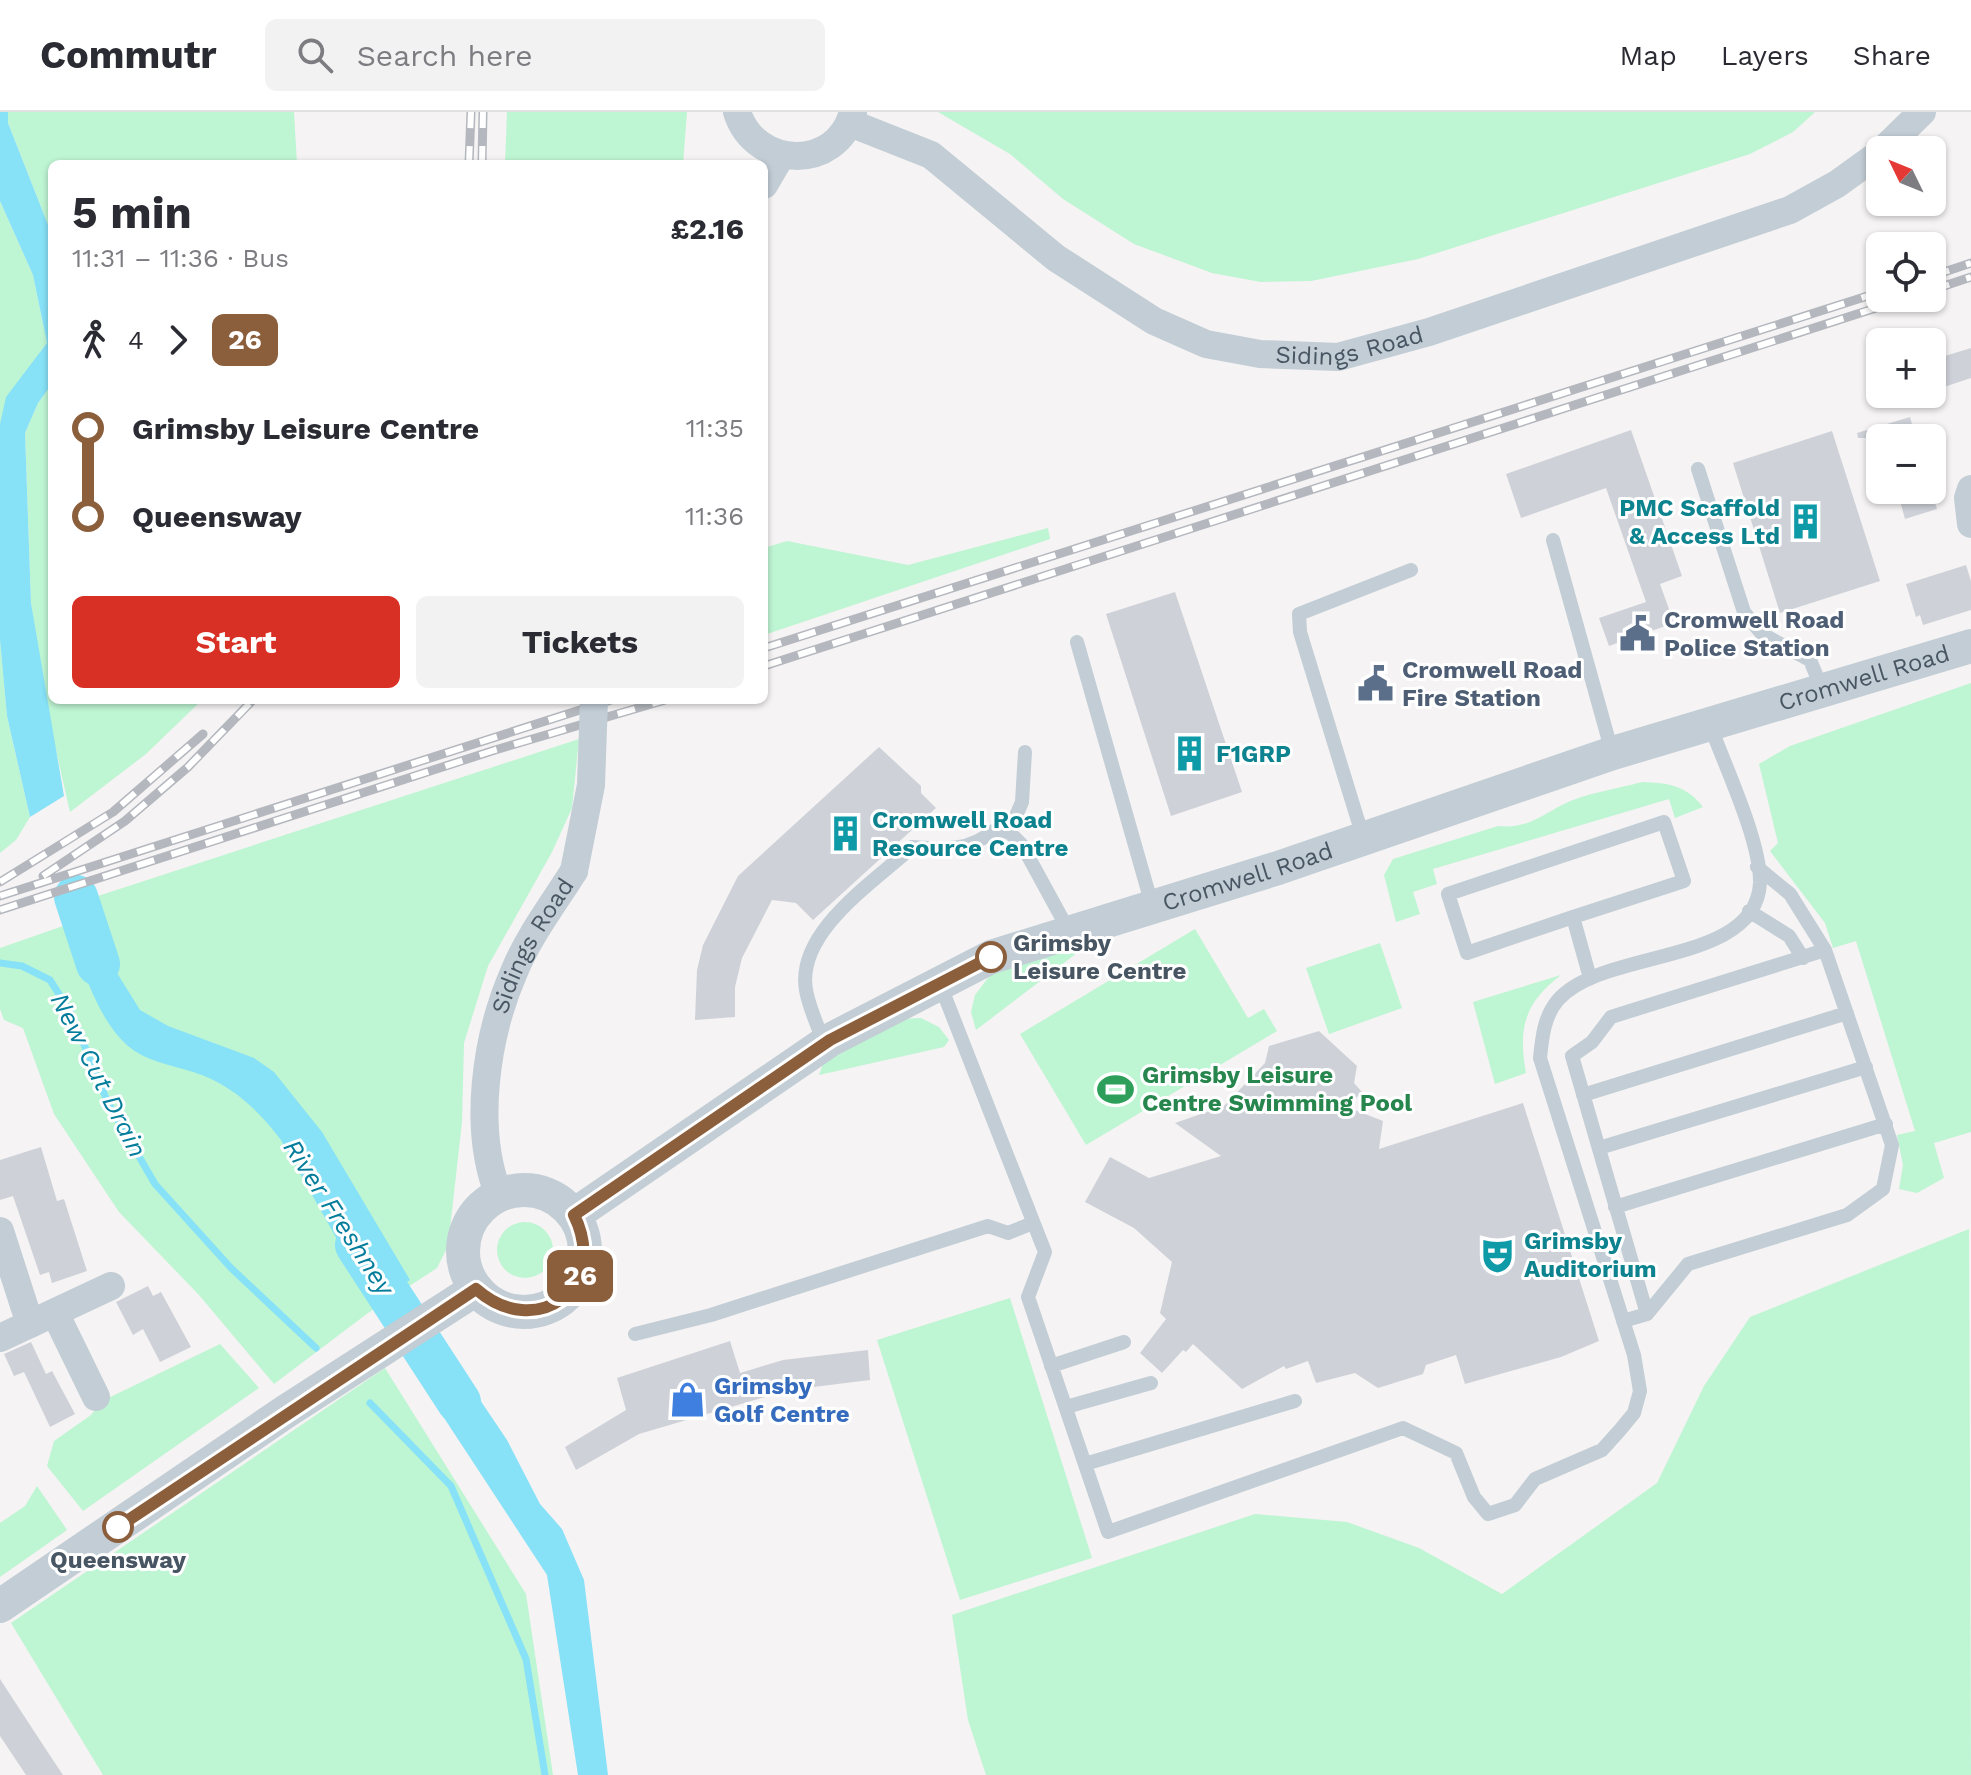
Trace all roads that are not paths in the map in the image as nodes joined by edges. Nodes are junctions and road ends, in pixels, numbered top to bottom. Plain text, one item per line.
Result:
1 (737, 112) edge
2 (1922, 112) edge
3 (852, 118) edge
4 (1898, 136) edge
5 (781, 156) junction
6 (1866, 163) edge
7 (768, 178) edge
8 (1698, 469) dead end
9 (1971, 489) edge
10 (1971, 524) edge
11 (1553, 540) dead end
12 (1411, 570) dead end
13 (1077, 642) dead end
14 (1971, 646) edge
15 (1822, 689) junction
16 (594, 704) edge
17 (1710, 725) junction
18 (1025, 752) dead end
19 (1613, 753) junction
20 (1009, 832) junction
21 (1363, 837) junction
22 (1757, 867) junction
23 (1152, 905) junction
24 (1749, 911) junction
25 (1573, 917) junction
26 (1070, 933) junction
27 (1825, 950) junction
28 (1803, 958) junction
29 (1590, 978) junction
30 (940, 983) junction
31 (1847, 1013) junction
32 (824, 1043) junction
33 (1866, 1067) junction
34 (1583, 1095) junction
35 (1886, 1124) junction
36 (1599, 1148) junction
37 (499, 1195) junction
38 (1615, 1207) junction
39 (574, 1215) junction
40 (1033, 1223) junction
41 (2, 1241) edge
42 (111, 1286) dead end
43 (476, 1289) junction
44 (1647, 1314) junction
45 (43, 1318) junction
46 (1623, 1321) junction
47 (635, 1334) dead end
48 (0, 1338) edge
49 (1124, 1342) dead end
50 (1051, 1366) junction
51 (1151, 1383) dead end
52 (96, 1397) dead end
53 (1295, 1401) dead end
54 (1066, 1407) junction
55 (1085, 1464) junction
56 (0, 1606) edge

1 - 5 street
2 - 4 street, Sidings Road
3 - 5 street, Sidings Road
3 - 6 street, Sidings Road
5 - 7 street
8 - 15 lane
9 - 10 street
11 - 19 lane
12 - 21 lane
13 - 23 lane
14 - 15 street, Cromwell Road
15 - 17 street, Cromwell Road
16 - 37 street, Sidings Road, bridge
17 - 19 street, Cromwell Road
17 - 22 lane
18 - 20 lane
19 - 21 street, Cromwell Road
20 - 26 lane
20 - 32 lane
21 - 23 street, Cromwell Road
22 - 24 lane
22 - 27 lane
23 - 26 street, Cromwell Road
24 - 28 lane
24 - 29 lane
25 - 25 lane
25 - 29 lane
26 - 30 street, Cromwell Road
27 - 28 lane
27 - 31 lane
28 - 34 lane
29 - 46 lane
30 - 32 street, Cromwell Road
30 - 40 lane
31 - 33 lane
31 - 34 lane
32 - 39 street, Cromwell Road
33 - 35 lane
33 - 36 lane
34 - 36 lane
35 - 38 lane
35 - 44 lane
36 - 38 lane
37 - 39 street
37 - 43 street
38 - 44 lane
39 - 43 street
40 - 47 lane
40 - 50 lane
41 - 45 street
42 - 45 street
43 - 56 street
44 - 46 lane
45 - 48 street
45 - 52 street
46 - 55 lane
49 - 50 lane
50 - 54 lane
51 - 54 lane
53 - 55 lane
54 - 55 lane

